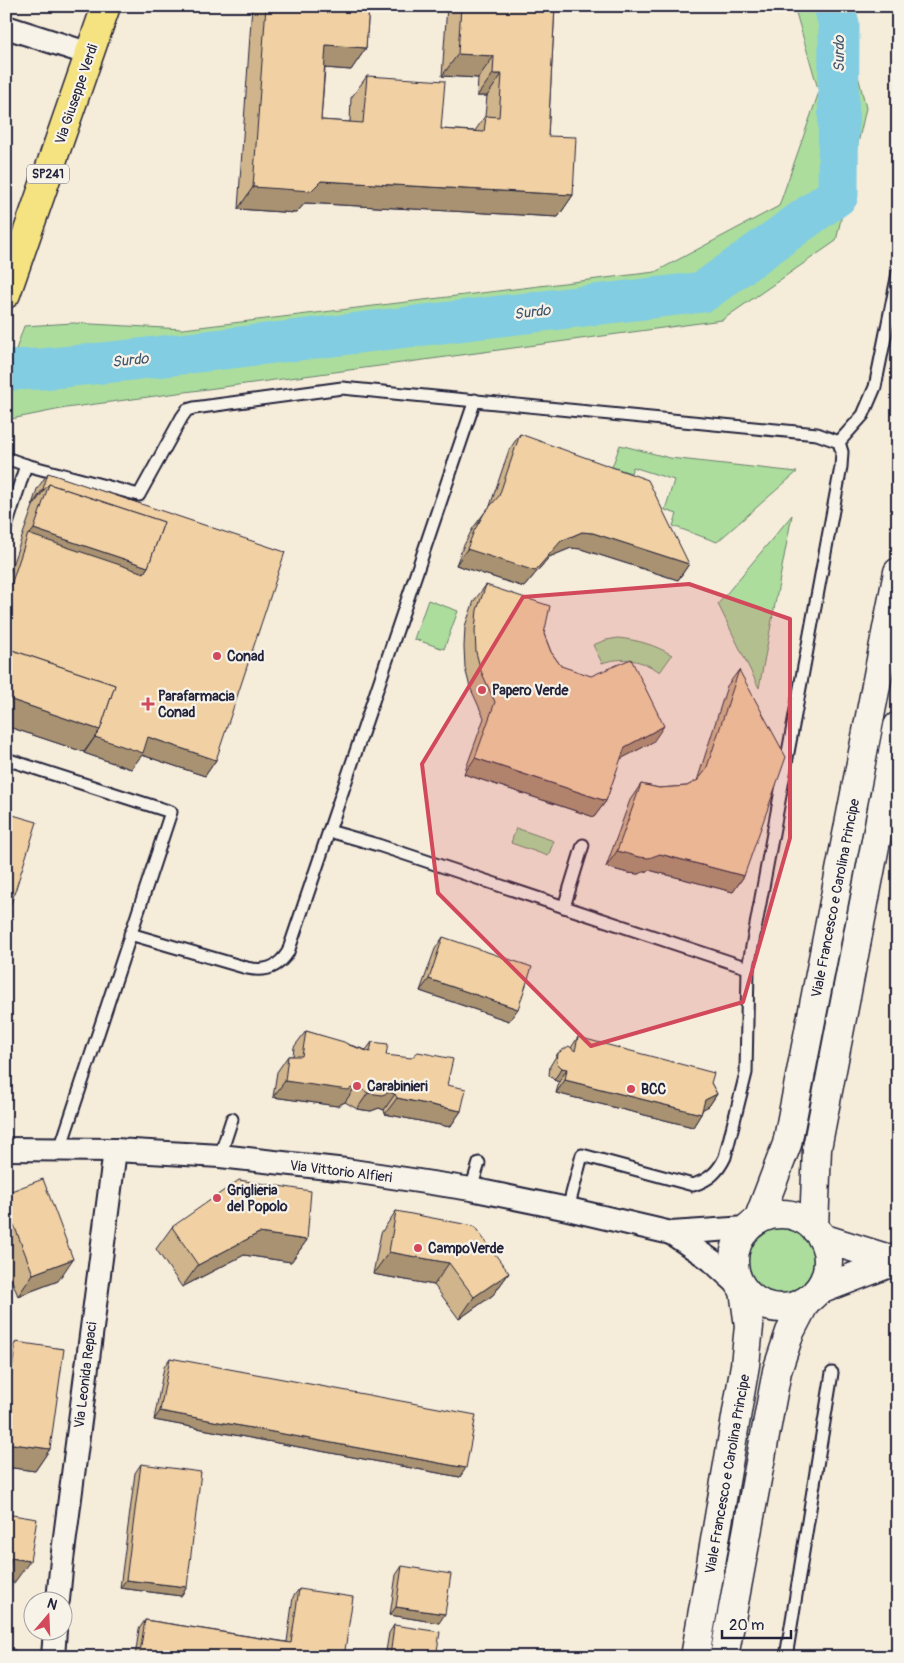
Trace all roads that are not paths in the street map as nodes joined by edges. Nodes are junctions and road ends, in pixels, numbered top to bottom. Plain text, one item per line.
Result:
1 (106, 6) edge
2 (6, 27) edge
3 (90, 54) junction
4 (898, 273) edge
5 (6, 294) edge
6 (475, 400) junction
7 (839, 442) junction
8 (6, 458) edge
9 (26, 465) junction
10 (6, 527) edge
11 (898, 572) edge
12 (898, 726) edge
13 (6, 759) edge
14 (329, 831) junction
15 (584, 845) dead end
16 (564, 907) junction
17 (130, 934) junction
18 (748, 968) junction
19 (232, 1119) dead end
20 (6, 1149) edge
21 (60, 1149) junction
22 (115, 1150) junction
23 (220, 1156) junction
24 (478, 1162) dead end
25 (471, 1189) junction
26 (568, 1209) junction
27 (752, 1224) junction
28 (672, 1233) junction
29 (818, 1233) junction
30 (897, 1261) edge
31 (744, 1290) junction
32 (811, 1296) junction
33 (832, 1373) dead end
34 (59, 1590) edge
35 (54, 1640) edge
36 (53, 1657) edge
37 (695, 1657) edge
38 (724, 1657) edge
39 (786, 1657) edge

1 - 3 main road, Via Giuseppe Verdi / SP241
2 - 3 street
3 - 5 main road, Via Giuseppe Verdi / SP241
4 - 7 lane
6 - 7 lane
6 - 9 lane
6 - 14 lane
7 - 18 lane
8 - 9 lane
9 - 10 lane
11 - 27 street, Viale Francesco e Carolina Principe
12 - 29 street, Viale Francesco e Carolina Principe
13 - 17 lane
14 - 16 lane
14 - 17 lane
15 - 16 lane
16 - 18 lane
17 - 21 lane
18 - 26 lane
19 - 23 lane
20 - 21 street, Via Vittorio Alfieri
21 - 22 street, Via Vittorio Alfieri
22 - 23 street, Via Vittorio Alfieri
22 - 34 street, Via Leonida Repaci
23 - 25 street, Via Vittorio Alfieri
24 - 25 lane
25 - 26 street, Via Vittorio Alfieri
26 - 28 street, Via Vittorio Alfieri
27 - 28 street, Via Vittorio Alfieri
27 - 29 street
27 - 31 street, Viale Francesco e Carolina Principe
28 - 31 street, Via Vittorio Alfieri
29 - 30 street
29 - 32 street, Viale Francesco e Carolina Principe
30 - 32 street
31 - 32 street
31 - 37 street, Viale Francesco e Carolina Principe
32 - 38 street, Viale Francesco e Carolina Principe
33 - 39 lane
35 - 36 street

